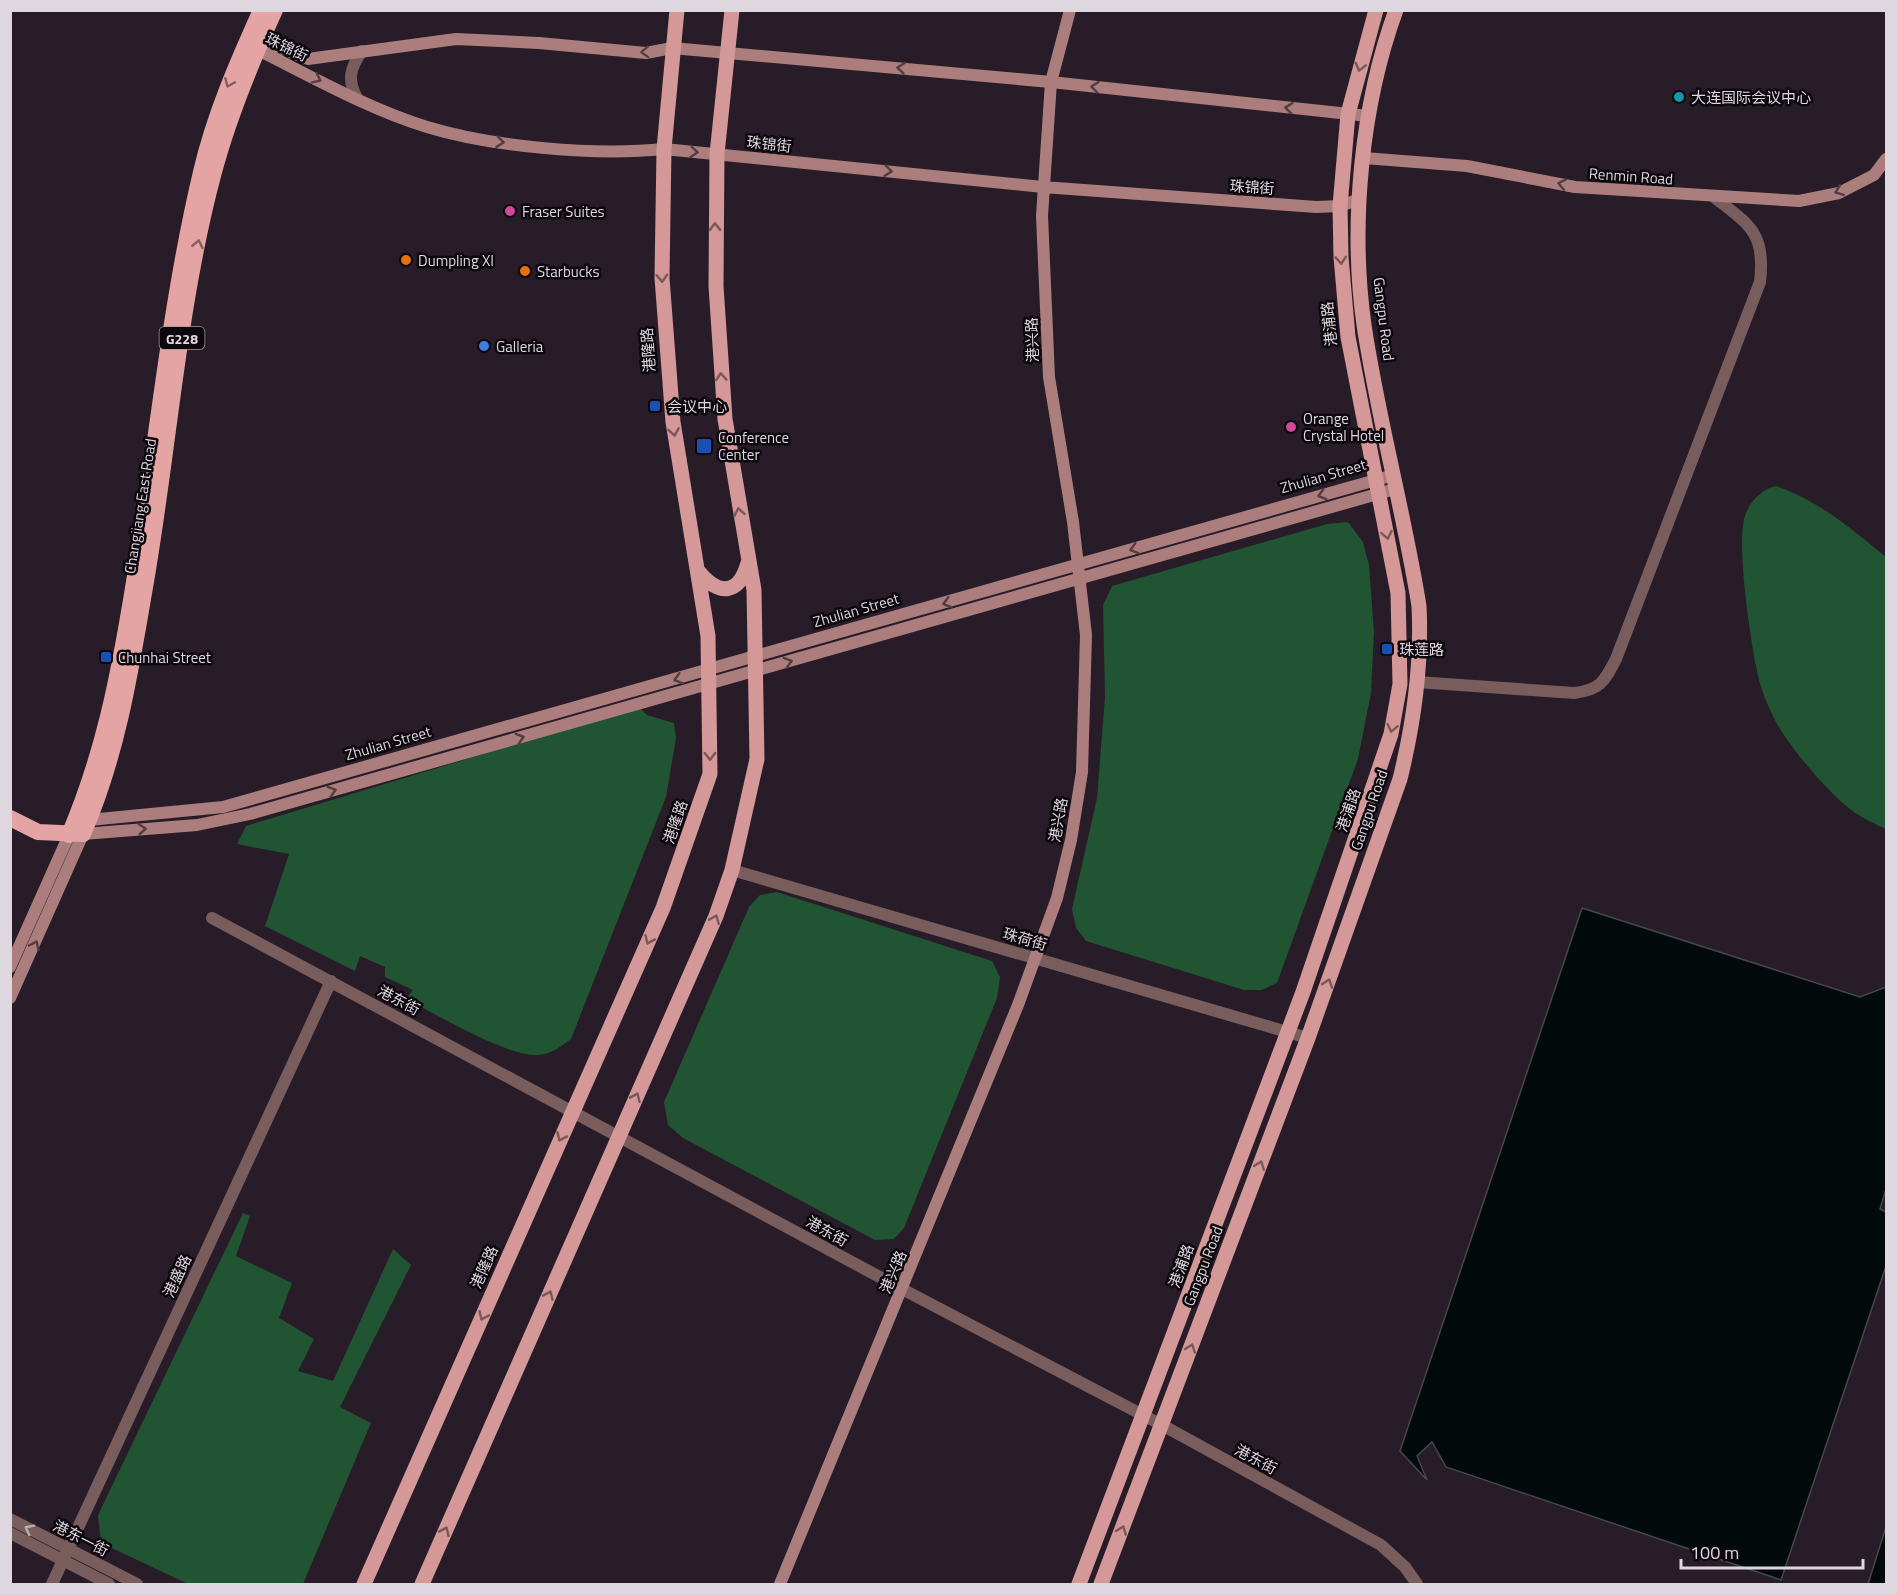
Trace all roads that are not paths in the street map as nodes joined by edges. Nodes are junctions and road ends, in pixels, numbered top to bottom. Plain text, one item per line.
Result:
1 (261, 10) edge
2 (275, 10) edge
3 (677, 10) edge
4 (732, 10) edge
5 (1070, 10) edge
6 (1376, 10) edge
7 (1396, 10) edge
8 (255, 44) junction
9 (672, 48) junction
10 (362, 51) junction
11 (727, 52) junction
12 (1051, 82) junction
13 (357, 98) junction
14 (1348, 114) junction
15 (1368, 116) junction
16 (664, 149) junction
17 (717, 154) junction
18 (1364, 158) junction
19 (1887, 159) edge
20 (1043, 187) junction
21 (1713, 196) junction
22 (1360, 199) junction
23 (1340, 206) junction
24 (1396, 482) junction
25 (1377, 486) junction
26 (748, 563) junction
27 (1078, 565) junction
28 (699, 572) junction
29 (1080, 579) junction
30 (756, 664) junction
31 (709, 677) junction
32 (1417, 682) junction
33 (10, 818) edge
34 (80, 830) junction
35 (732, 870) junction
36 (212, 918) dead end
37 (1035, 957) junction
38 (10, 967) edge
39 (331, 981) junction
40 (10, 998) edge
41 (1288, 1031) junction
42 (1308, 1038) junction
43 (573, 1110) junction
44 (620, 1136) junction
45 (902, 1289) junction
46 (1145, 1415) junction
47 (1162, 1425) junction
48 (10, 1519) edge
49 (10, 1533) edge
50 (65, 1555) junction
51 (52, 1584) edge
52 (110, 1584) edge
53 (137, 1584) edge
54 (364, 1584) edge
55 (422, 1584) edge
56 (780, 1584) edge
57 (1079, 1584) edge
58 (1101, 1584) edge
59 (1417, 1584) edge

1 - 8 highway, Changjiang East Road / G228
2 - 8 highway, Changjiang East Road / G228
3 - 9 main road, 港隆路
4 - 11 main road
5 - 12 main road, 港兴路
6 -> 14 main road, 港浦路
7 - 15 main road, Gangpu Road
8 - 10 main road, 珠锦街
8 -> 13 main road, 珠锦街
34 -> 8 highway, Changjiang East Road / G228
8 -> 34 highway, Changjiang East Road / G228
9 -> 10 main road, 珠锦街
9 - 11 main road, 珠锦街
9 - 16 main road, 港隆路
10 - 13 street
12 -> 11 main road, 珠锦街
11 - 17 main road
14 -> 12 main road, 珠锦街
12 - 20 main road, 港兴路
13 -> 16 main road, 珠锦街
14 - 15 main road, 珠锦街
14 - 23 main road, 港浦路
15 - 18 main road, Gangpu Road
16 -> 17 main road, 珠锦街
16 -> 28 main road, 港隆路
17 -> 20 main road, 珠锦街
26 -> 17 main road
21 -> 18 main road, Renmin Road
18 - 22 main road, Gangpu Road
19 -> 21 main road, Renmin Road
20 - 23 main road, 珠锦街
20 - 27 main road, 港兴路
21 - 32 street
22 - 23 main road, 珠锦街
22 - 24 main road, Gangpu Road
23 -> 25 main road, 港浦路
24 - 25 main road, Zhulian Street
24 - 32 main road, Gangpu Road
25 -> 27 main road, Zhulian Street
25 - 29 main road, Zhulian Street
25 -> 41 main road, 港浦路
26 - 28 main road
26 - 30 main road
27 - 29 main road, 港兴路
27 -> 30 main road, Zhulian Street
28 - 31 main road, 港隆路
30 -> 29 main road, Zhulian Street
29 - 37 main road, 港兴路
30 - 31 main road, Zhulian Street
30 - 35 main road
31 - 34 main road, Zhulian Street
31 -> 43 main road, 港隆路
42 -> 32 main road, Gangpu Road
33 - 34 highway
34 - 38 main road, Changjiang East Road
40 -> 34 main road, Changjiang East Road
35 - 37 street, 珠荷街
44 -> 35 main road
36 - 39 street, 港东街
37 - 41 street, 珠荷街
37 - 45 main road, 港兴路
39 - 43 street, 港东街
39 - 50 street, 港盛路
41 - 42 street, 珠荷街
41 - 46 main road, 港浦路
47 -> 42 main road, Gangpu Road
43 - 44 street, 港东街
43 -> 54 main road, 港隆路
44 - 45 street, 港东街
55 -> 44 main road
45 - 46 street, 港东街
45 - 56 main road, 港兴路
46 - 47 street, 港东街
46 - 57 main road, 港浦路
58 -> 47 main road, Gangpu Road
47 - 59 street, 港东街
50 -> 48 street, 港东一街
49 - 50 street, 港东一街
50 - 51 street, 港盛路
50 - 52 street, 港东一街
50 - 53 street, 港东一街

